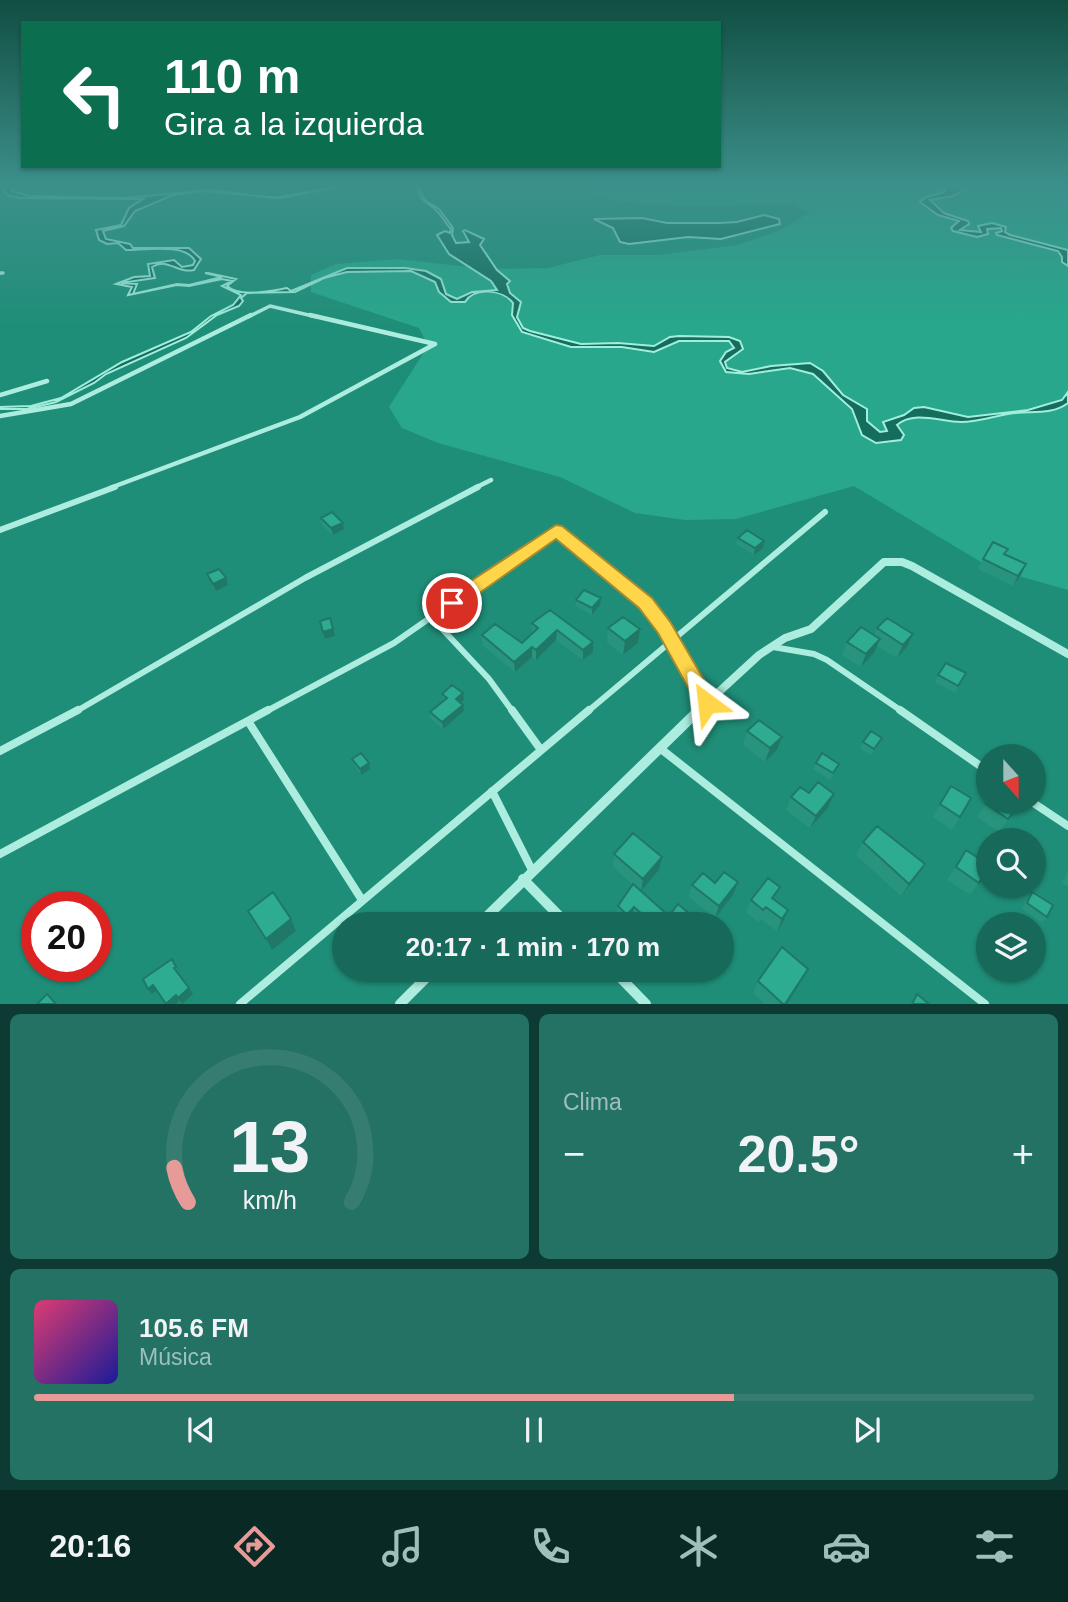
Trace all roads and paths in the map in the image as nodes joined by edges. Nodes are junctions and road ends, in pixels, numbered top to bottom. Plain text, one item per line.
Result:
1 (47, 381) dead end
2 (0, 395) edge
3 (0, 416) edge
4 (491, 480) dead end
5 (825, 512) dead end
6 (0, 530) edge
7 (430, 617) junction
8 (670, 641) junction
9 (773, 647) junction
10 (1068, 654) edge
11 (707, 703) junction
12 (248, 721) junction
13 (659, 747) junction
14 (541, 750) junction
15 (0, 751) edge
16 (976, 763) edge
17 (492, 791) junction
18 (1046, 811) edge
19 (1068, 826) edge
20 (0, 854) edge
21 (532, 870) junction
22 (523, 879) junction
23 (362, 900) junction
24 (491, 912) edge
25 (555, 912) edge
26 (422, 982) edge
27 (625, 982) edge
28 (240, 1003) edge
29 (400, 1003) edge
30 (646, 1003) edge
31 (985, 1003) edge

1 - 2 lane
3 - 6 lane
4 - 15 lane
5 - 8 lane
7 - 8 lane
7 - 12 lane
7 - 14 lane
8 - 11 lane
8 - 14 lane
9 - 10 street
9 - 11 street
9 - 16 lane
11 - 13 street
12 - 20 lane
12 - 23 lane
13 - 21 street
13 - 31 lane
14 - 17 lane
17 - 21 lane
17 - 23 lane
18 - 19 lane
21 - 22 street
22 - 24 street
22 - 25 street
23 - 28 lane
26 - 29 street
27 - 30 street

